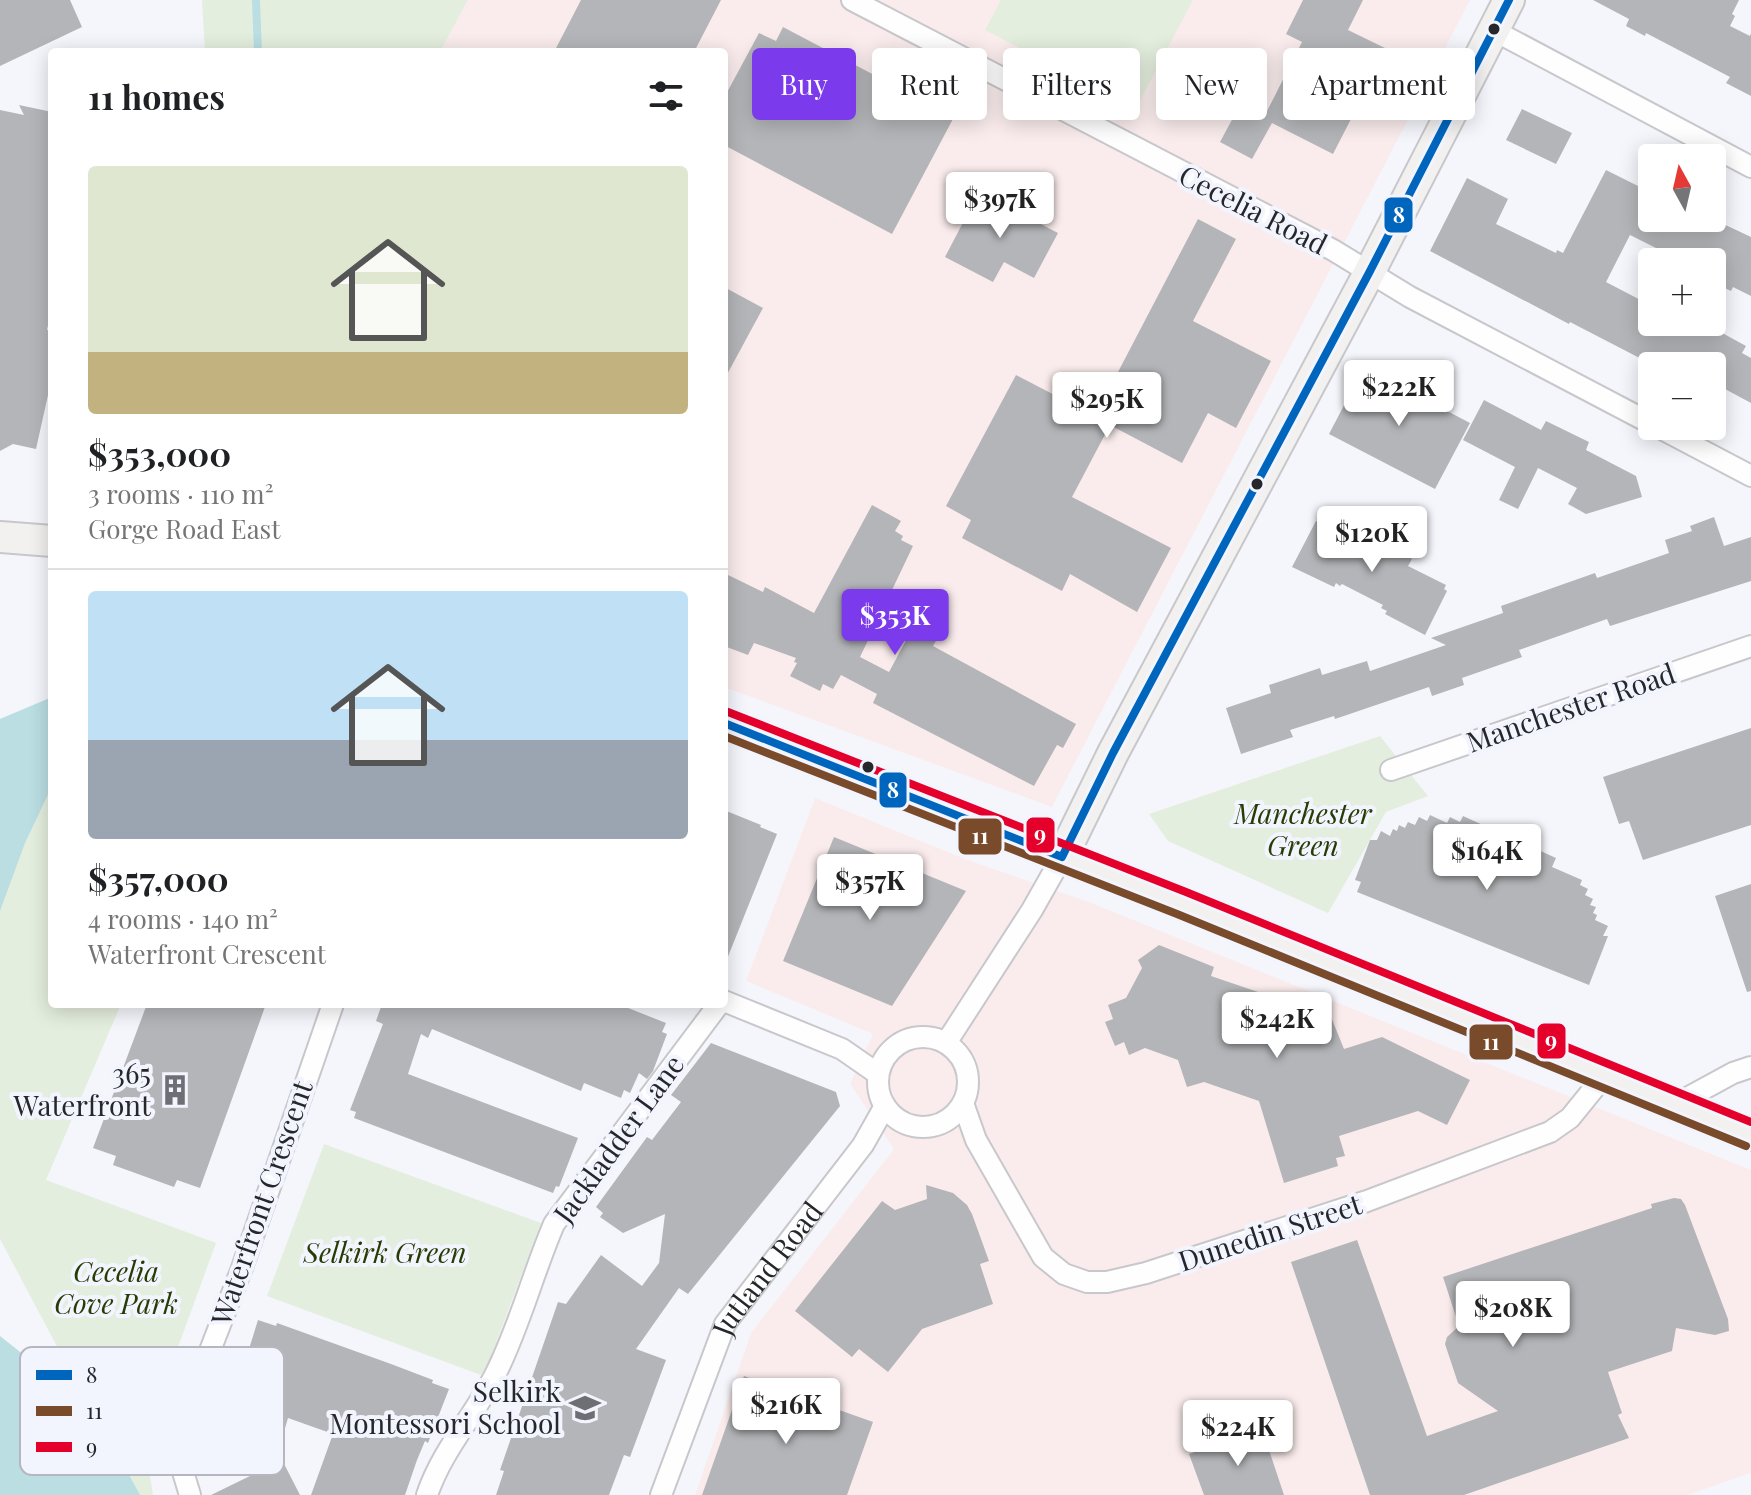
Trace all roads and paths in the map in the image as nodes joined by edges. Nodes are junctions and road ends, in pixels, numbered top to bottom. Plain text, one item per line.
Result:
1 (852, 0) edge
2 (1509, 0) edge
3 (1493, 30) junction
4 (1751, 167) edge
5 (1369, 273) junction
6 (1638, 416) edge
7 (1683, 440) edge
8 (1751, 476) edge
9 (0, 537) edge
10 (48, 541) edge
11 (1751, 646) edge
12 (728, 725) edge
13 (1391, 770) dead end
14 (1062, 857) junction
15 (728, 1006) edge
16 (332, 1008) edge
17 (717, 1008) edge
18 (946, 1043) junction
19 (1751, 1067) edge
20 (878, 1074) junction
21 (1604, 1076) junction
22 (963, 1103) junction
23 (1676, 1104) junction
24 (885, 1106) junction
25 (945, 1121) junction
26 (903, 1122) junction
27 (1751, 1135) edge
28 (976, 1140) junction
29 (863, 1145) junction
30 (211, 1347) edge
31 (184, 1475) edge
32 (190, 1495) edge
33 (427, 1495) edge
34 (661, 1495) edge

1 - 5 street, Cecelia Road
2 - 3 main road
3 - 4 street
3 - 5 main road
5 - 6 street, Cecelia Road
5 - 14 main road
7 - 8 street, Cecelia Road
9 - 10 main road
11 - 13 street, Manchester Road
12 - 14 main road
14 - 18 street
14 - 21 main road
15 - 20 street
16 - 30 street, Waterfront Crescent
17 - 33 street, Jackladder Lane
18 - 20 street
18 - 22 street
19 - 23 street
20 - 24 street
21 - 23 main road
21 - 28 street, Dunedin Street
22 - 25 street
22 - 28 street, Dunedin Street
23 - 27 main road
24 - 26 street
24 - 29 street, Jutland Road
25 - 26 street
25 - 28 street, Dunedin Street
26 - 29 street, Jutland Road
29 - 34 street, Jutland Road
31 - 32 street, Waterfront Crescent

